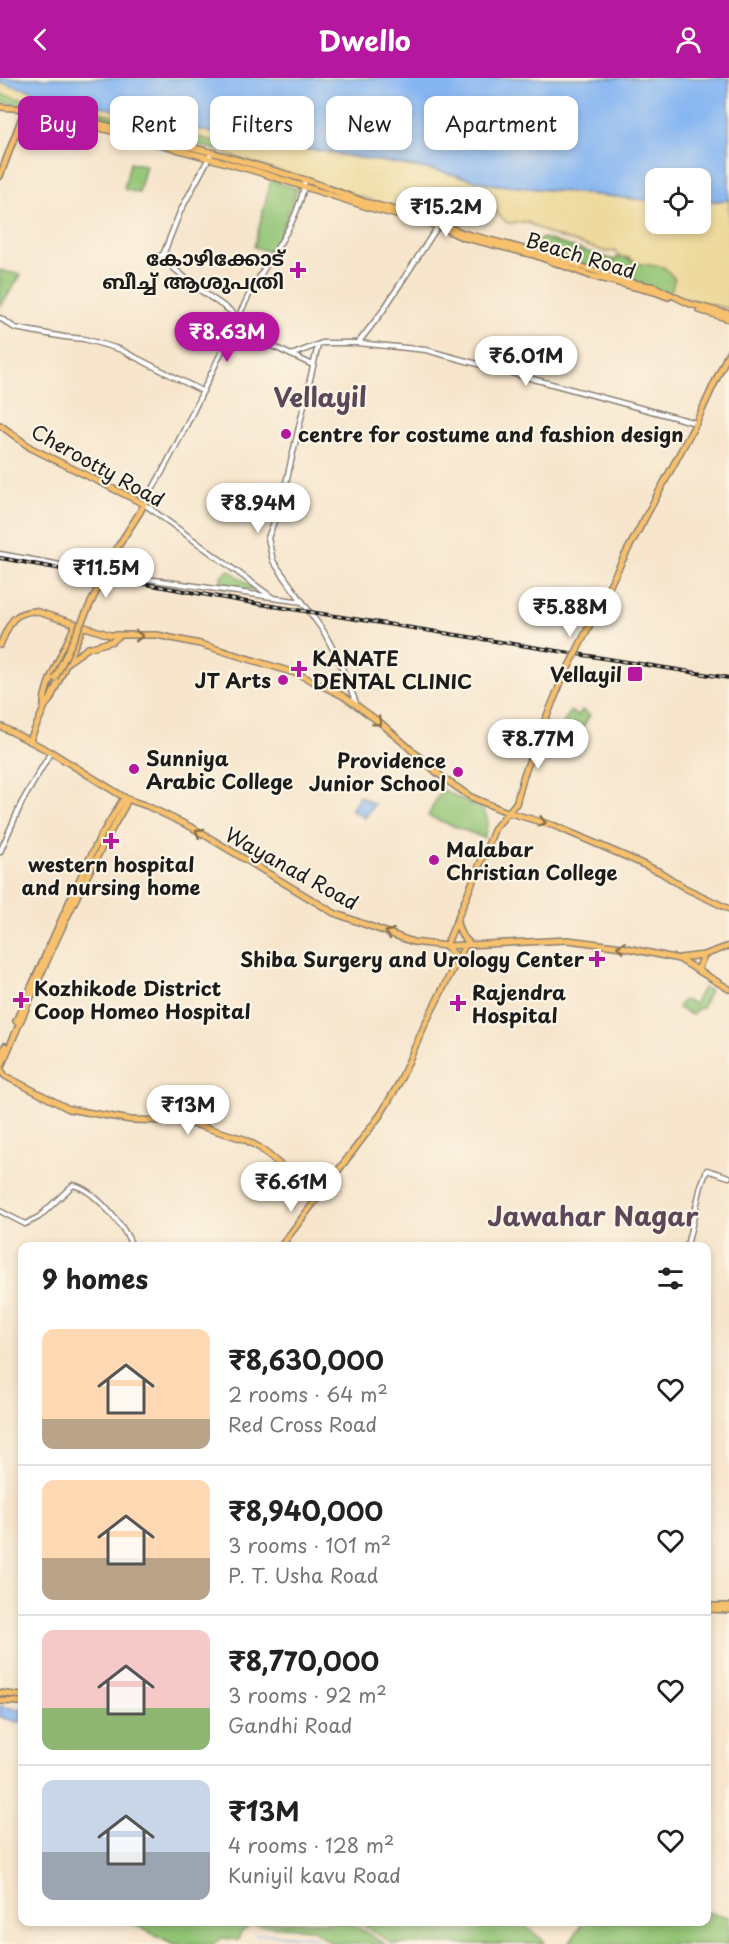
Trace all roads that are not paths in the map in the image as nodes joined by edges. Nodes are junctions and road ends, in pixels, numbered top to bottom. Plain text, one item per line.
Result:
1 (0, 107) edge
2 (18, 109) edge
3 (98, 128) edge
4 (18, 130) edge
5 (211, 156) junction
6 (0, 176) edge
7 (305, 183) junction
8 (438, 226) junction
9 (729, 314) edge
10 (0, 318) edge
11 (729, 319) edge
12 (237, 320) junction
13 (231, 333) junction
14 (244, 333) junction
15 (358, 343) junction
16 (318, 345) junction
17 (729, 352) edge
18 (291, 355) junction
19 (313, 365) junction
20 (202, 391) junction
21 (696, 423) junction
22 (0, 425) edge
23 (144, 504) junction
24 (0, 554) edge
25 (273, 598) junction
26 (303, 602) junction
27 (75, 625) junction
28 (83, 627) junction
29 (8, 628) junction
30 (0, 629) edge
31 (119, 636) junction
32 (0, 638) edge
33 (0, 645) edge
34 (66, 664) junction
35 (356, 705) junction
36 (44, 707) junction
37 (0, 726) edge
38 (30, 740) junction
39 (51, 752) junction
40 (127, 799) junction
41 (516, 803) junction
42 (507, 812) junction
43 (516, 814) junction
44 (0, 852) edge
45 (729, 909) edge
46 (458, 918) junction
47 (467, 945) junction
48 (446, 946) junction
49 (729, 946) edge
50 (704, 955) junction
51 (458, 958) junction
52 (679, 959) junction
53 (698, 970) junction
54 (35, 982) junction
55 (729, 989) edge
56 (0, 1058) edge
57 (0, 1069) edge
58 (729, 1177) edge
59 (321, 1193) junction
60 (0, 1211) edge
61 (130, 1242) edge
62 (283, 1242) edge
63 (688, 1242) edge
64 (711, 1608) edge
65 (729, 1608) edge
66 (0, 1693) edge
67 (18, 1695) edge
68 (0, 1701) edge
69 (18, 1702) edge

1 - 2 main road, Beach Road
3 - 5 main road, Beach Road
4 - 6 main road
5 - 7 main road, Beach Road
5 - 12 street
7 - 8 main road, Beach Road
7 - 9 main road, Beach Road
7 - 12 street
8 - 11 main road, Beach Road
8 - 15 street
10 - 20 street
12 - 13 street
12 - 14 street
13 - 14 street
13 - 20 street
14 - 18 street
15 - 16 street
15 - 21 street
16 - 18 street
16 - 19 street
17 - 21 main road
18 - 19 street
19 - 26 street
20 - 23 street
21 - 41 main road, bridge
22 - 23 main road, Cherootty Road
23 - 25 street, Cherootty Road
23 - 36 main road, bridge
24 - 25 street
25 - 26 street, Cherootty Road
26 - 35 street
27 - 28 main road
27 - 29 main road
27 - 36 main road
28 - 31 main road
28 - 34 main road
29 - 30 main road
29 - 33 main road
31 - 34 main road
31 -> 35 main road
32 - 33 main road
34 - 36 main road
35 -> 42 main road
36 - 38 main road
37 - 38 main road, Wayanad Road
38 - 39 main road, Wayanad Road
39 - 40 main road, Wayanad Road
39 - 44 street
48 -> 40 main road, Wayanad Road
40 - 54 main road
41 - 42 main road
41 - 43 main road
42 - 43 main road
42 - 46 main road
43 -> 45 main road
46 - 47 main road
46 - 48 main road
47 - 48 main road, Wayanad Road
47 - 51 main road
52 -> 47 main road, Wayanad Road
48 - 51 main road
49 - 50 main road
50 - 52 main road
50 - 53 main road
51 - 59 main road
52 - 53 main road, Wayanad Road
53 - 55 main road, Wayanad Road
54 - 56 main road
54 - 57 main road
57 - 59 main road
58 - 63 street
59 - 62 main road
60 - 61 street
64 - 65 main road
66 - 67 main road
68 - 69 main road

